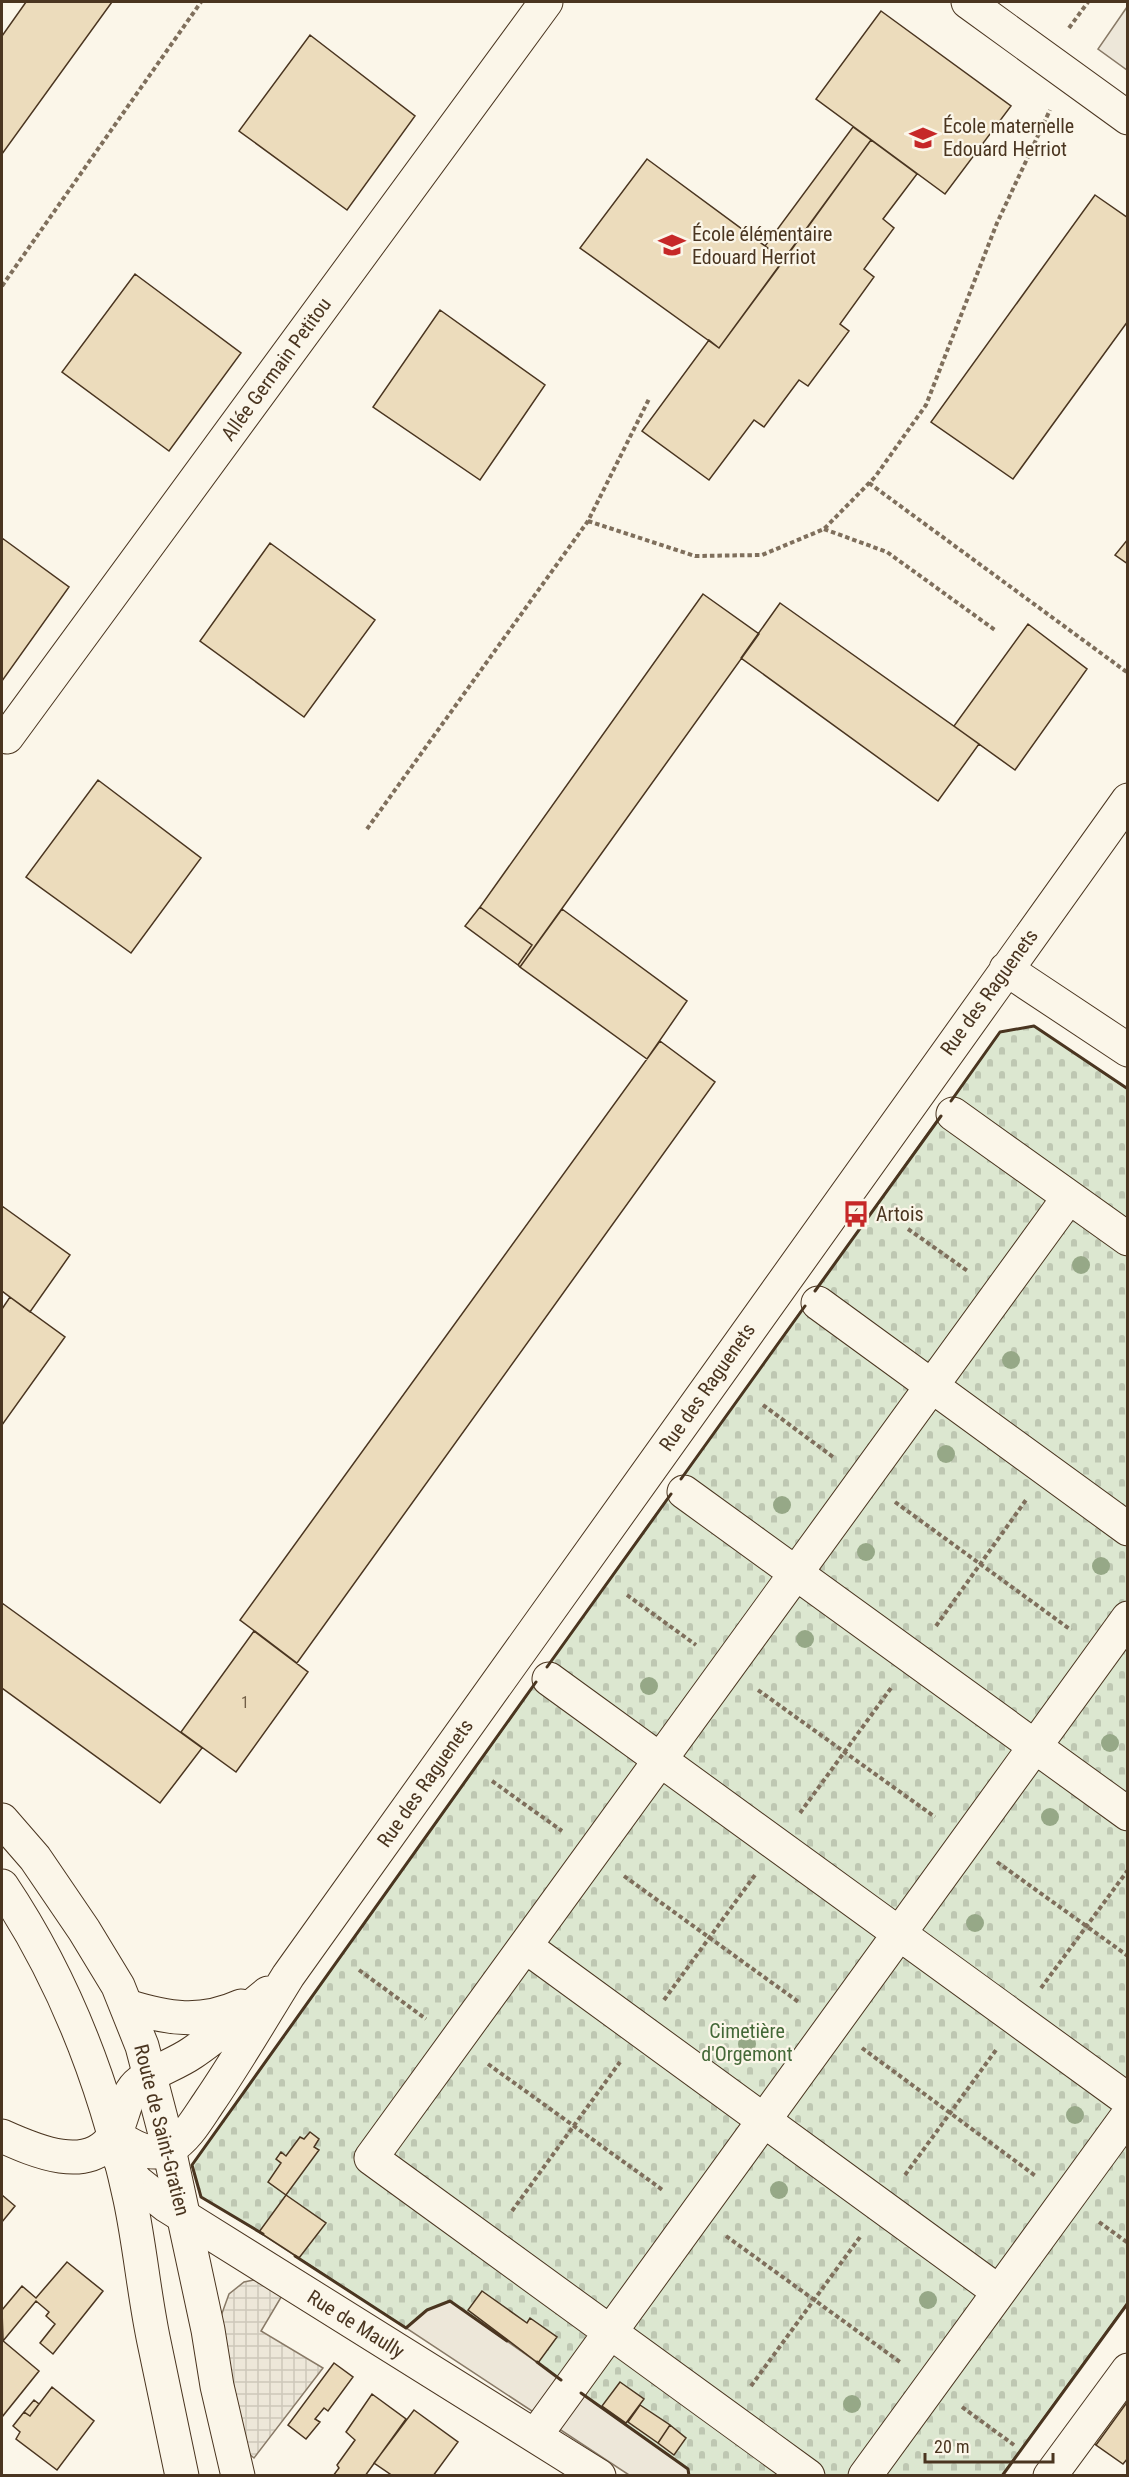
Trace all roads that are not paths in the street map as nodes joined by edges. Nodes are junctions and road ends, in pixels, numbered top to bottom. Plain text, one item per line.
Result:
1 (546, 2) edge
2 (968, 2) edge
3 (1128, 118) edge
4 (7, 737) dead end
5 (1128, 800) edge
6 (1006, 969) junction
7 (1128, 1050) edge
8 (953, 1114) dead end
9 (1069, 1197) junction
10 (1128, 1239) edge
11 (818, 1304) dead end
12 (932, 1386) junction
13 (684, 1492) dead end
14 (1128, 1529) edge
15 (796, 1573) junction
16 (1128, 1618) edge
17 (549, 1679) dead end
18 (1034, 1746) junction
19 (660, 1760) junction
20 (1128, 1814) edge
21 (2, 1820) edge
22 (2, 1886) edge
23 (899, 1934) junction
24 (525, 1946) junction
25 (277, 1985) junction
26 (127, 2007) junction
27 (151, 2075) junction
28 (1128, 2100) edge
29 (1128, 2115) edge
30 (763, 2120) junction
31 (2, 2136) edge
32 (118, 2149) junction
33 (169, 2149) junction
34 (183, 2216) junction
35 (999, 2292) junction
36 (610, 2332) junction
37 (1128, 2370) edge
38 (535, 2436) junction
39 (182, 2475) edge
40 (238, 2475) edge
41 (599, 2475) edge
42 (808, 2475) edge
43 (865, 2475) edge
44 (1050, 2475) edge

1 - 4 street, Allée Germain Petitou
2 - 3 street
5 - 6 street, Rue des Raguenets
6 - 7 street
6 - 25 street, Rue des Raguenets
8 - 9 street
9 - 10 street
9 - 12 street
11 - 12 street
12 - 14 street
12 - 15 street
13 - 15 street
15 - 18 street
15 - 19 street
16 - 18 street
17 - 19 street
18 - 20 street
18 - 23 street
19 - 23 street
19 - 24 street
21 - 26 street, Route de Saint-Gratien
22 - 32 street
23 - 28 street
23 - 30 street
24 - 30 street
24 - 36 street
25 - 26 street, Rue des Raguenets
25 - 27 street, Rue des Raguenets
25 - 33 street, Rue des Raguenets
26 - 27 street, Route de Saint-Gratien
27 - 32 street, Rue des Raguenets
27 - 33 street, Route de Saint-Gratien
29 - 35 street
30 - 35 street
30 - 36 street
31 - 32 street
32 - 33 street
32 - 34 street, Rue de Maully
32 - 39 street
33 - 34 street, Route de Saint-Gratien
34 - 38 street, Rue de Maully
34 - 40 street, Route de Saint-Gratien
35 - 43 street
36 - 38 street
36 - 42 street
37 - 44 street
38 - 41 street, Rue de Maully

